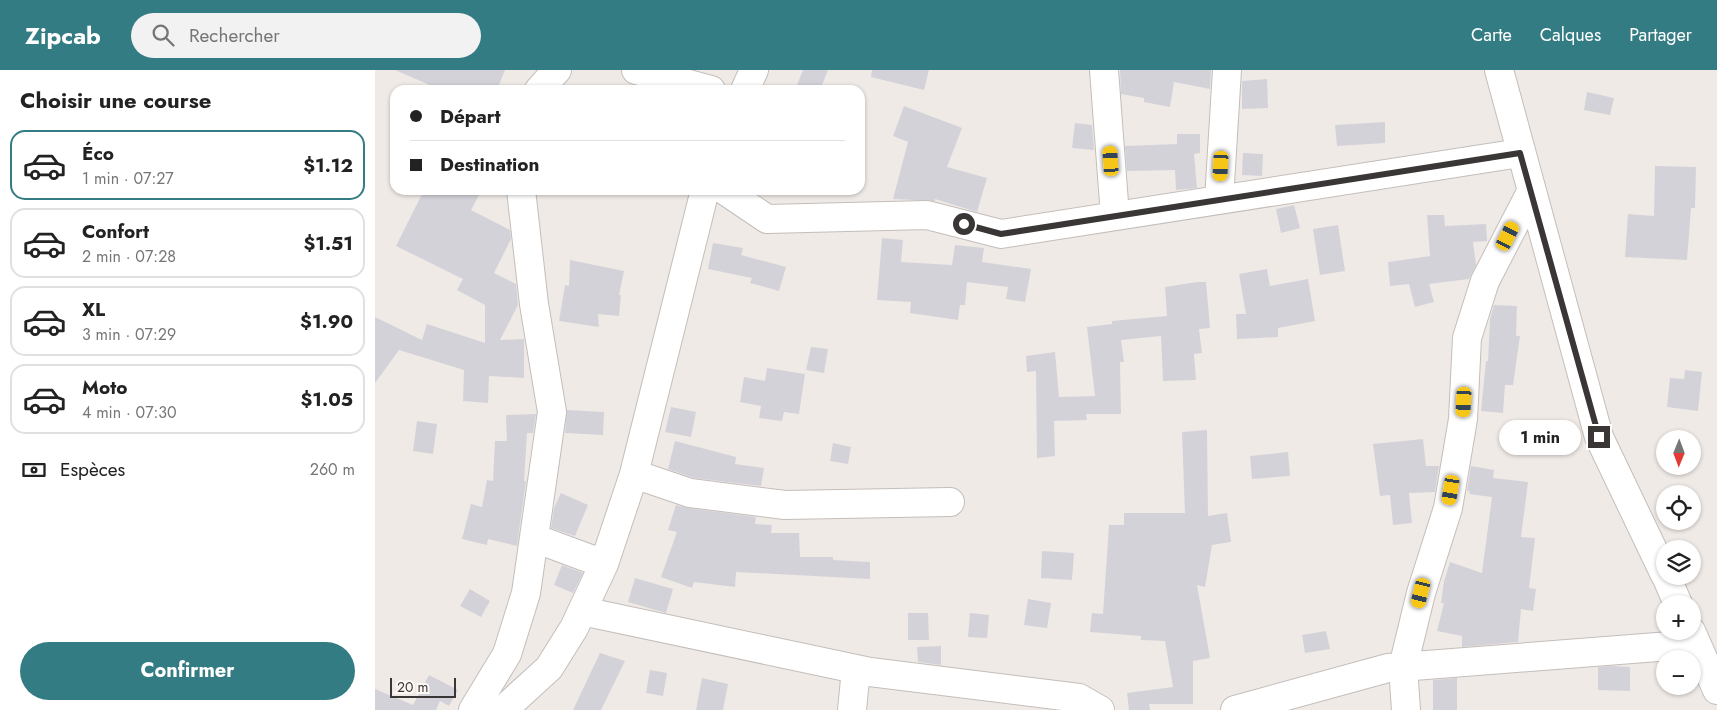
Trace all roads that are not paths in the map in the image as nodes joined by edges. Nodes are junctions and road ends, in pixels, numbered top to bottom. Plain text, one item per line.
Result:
1 (557, 70) edge
2 (636, 70) edge
3 (754, 70) edge
4 (1104, 70) edge
5 (1227, 70) edge
6 (1499, 70) edge
7 (544, 85) edge
8 (692, 85) edge
9 (747, 85) edge
10 (1520, 153) junction
11 (1531, 192) junction
12 (522, 195) edge
13 (704, 195) edge
14 (731, 195) edge
15 (1219, 200) junction
16 (1115, 216) junction
17 (634, 474) junction
18 (949, 502) dead end
19 (534, 538) junction
20 (1656, 557) edge
21 (604, 564) junction
22 (582, 611) junction
23 (1674, 640) edge
24 (1695, 640) edge
25 (1403, 667) junction
26 (856, 669) junction
27 (1717, 690) edge
28 (473, 710) edge
29 (503, 710) edge
30 (853, 710) edge
31 (1101, 710) edge
32 (1235, 710) edge
33 (1406, 710) edge

1 - 7 street
2 - 8 street
3 - 9 street
4 - 16 street
5 - 15 street
6 - 10 street
10 - 11 street
10 - 15 street
11 - 20 street
11 - 25 street
12 - 19 street
13 - 17 street
14 - 16 street
15 - 16 street
17 - 18 street
17 - 21 street
19 - 21 street
19 - 28 street
21 - 22 street
22 - 26 street
22 - 29 street
23 - 25 street
24 - 27 street
25 - 32 street
25 - 33 street
26 - 30 street
26 - 31 street

